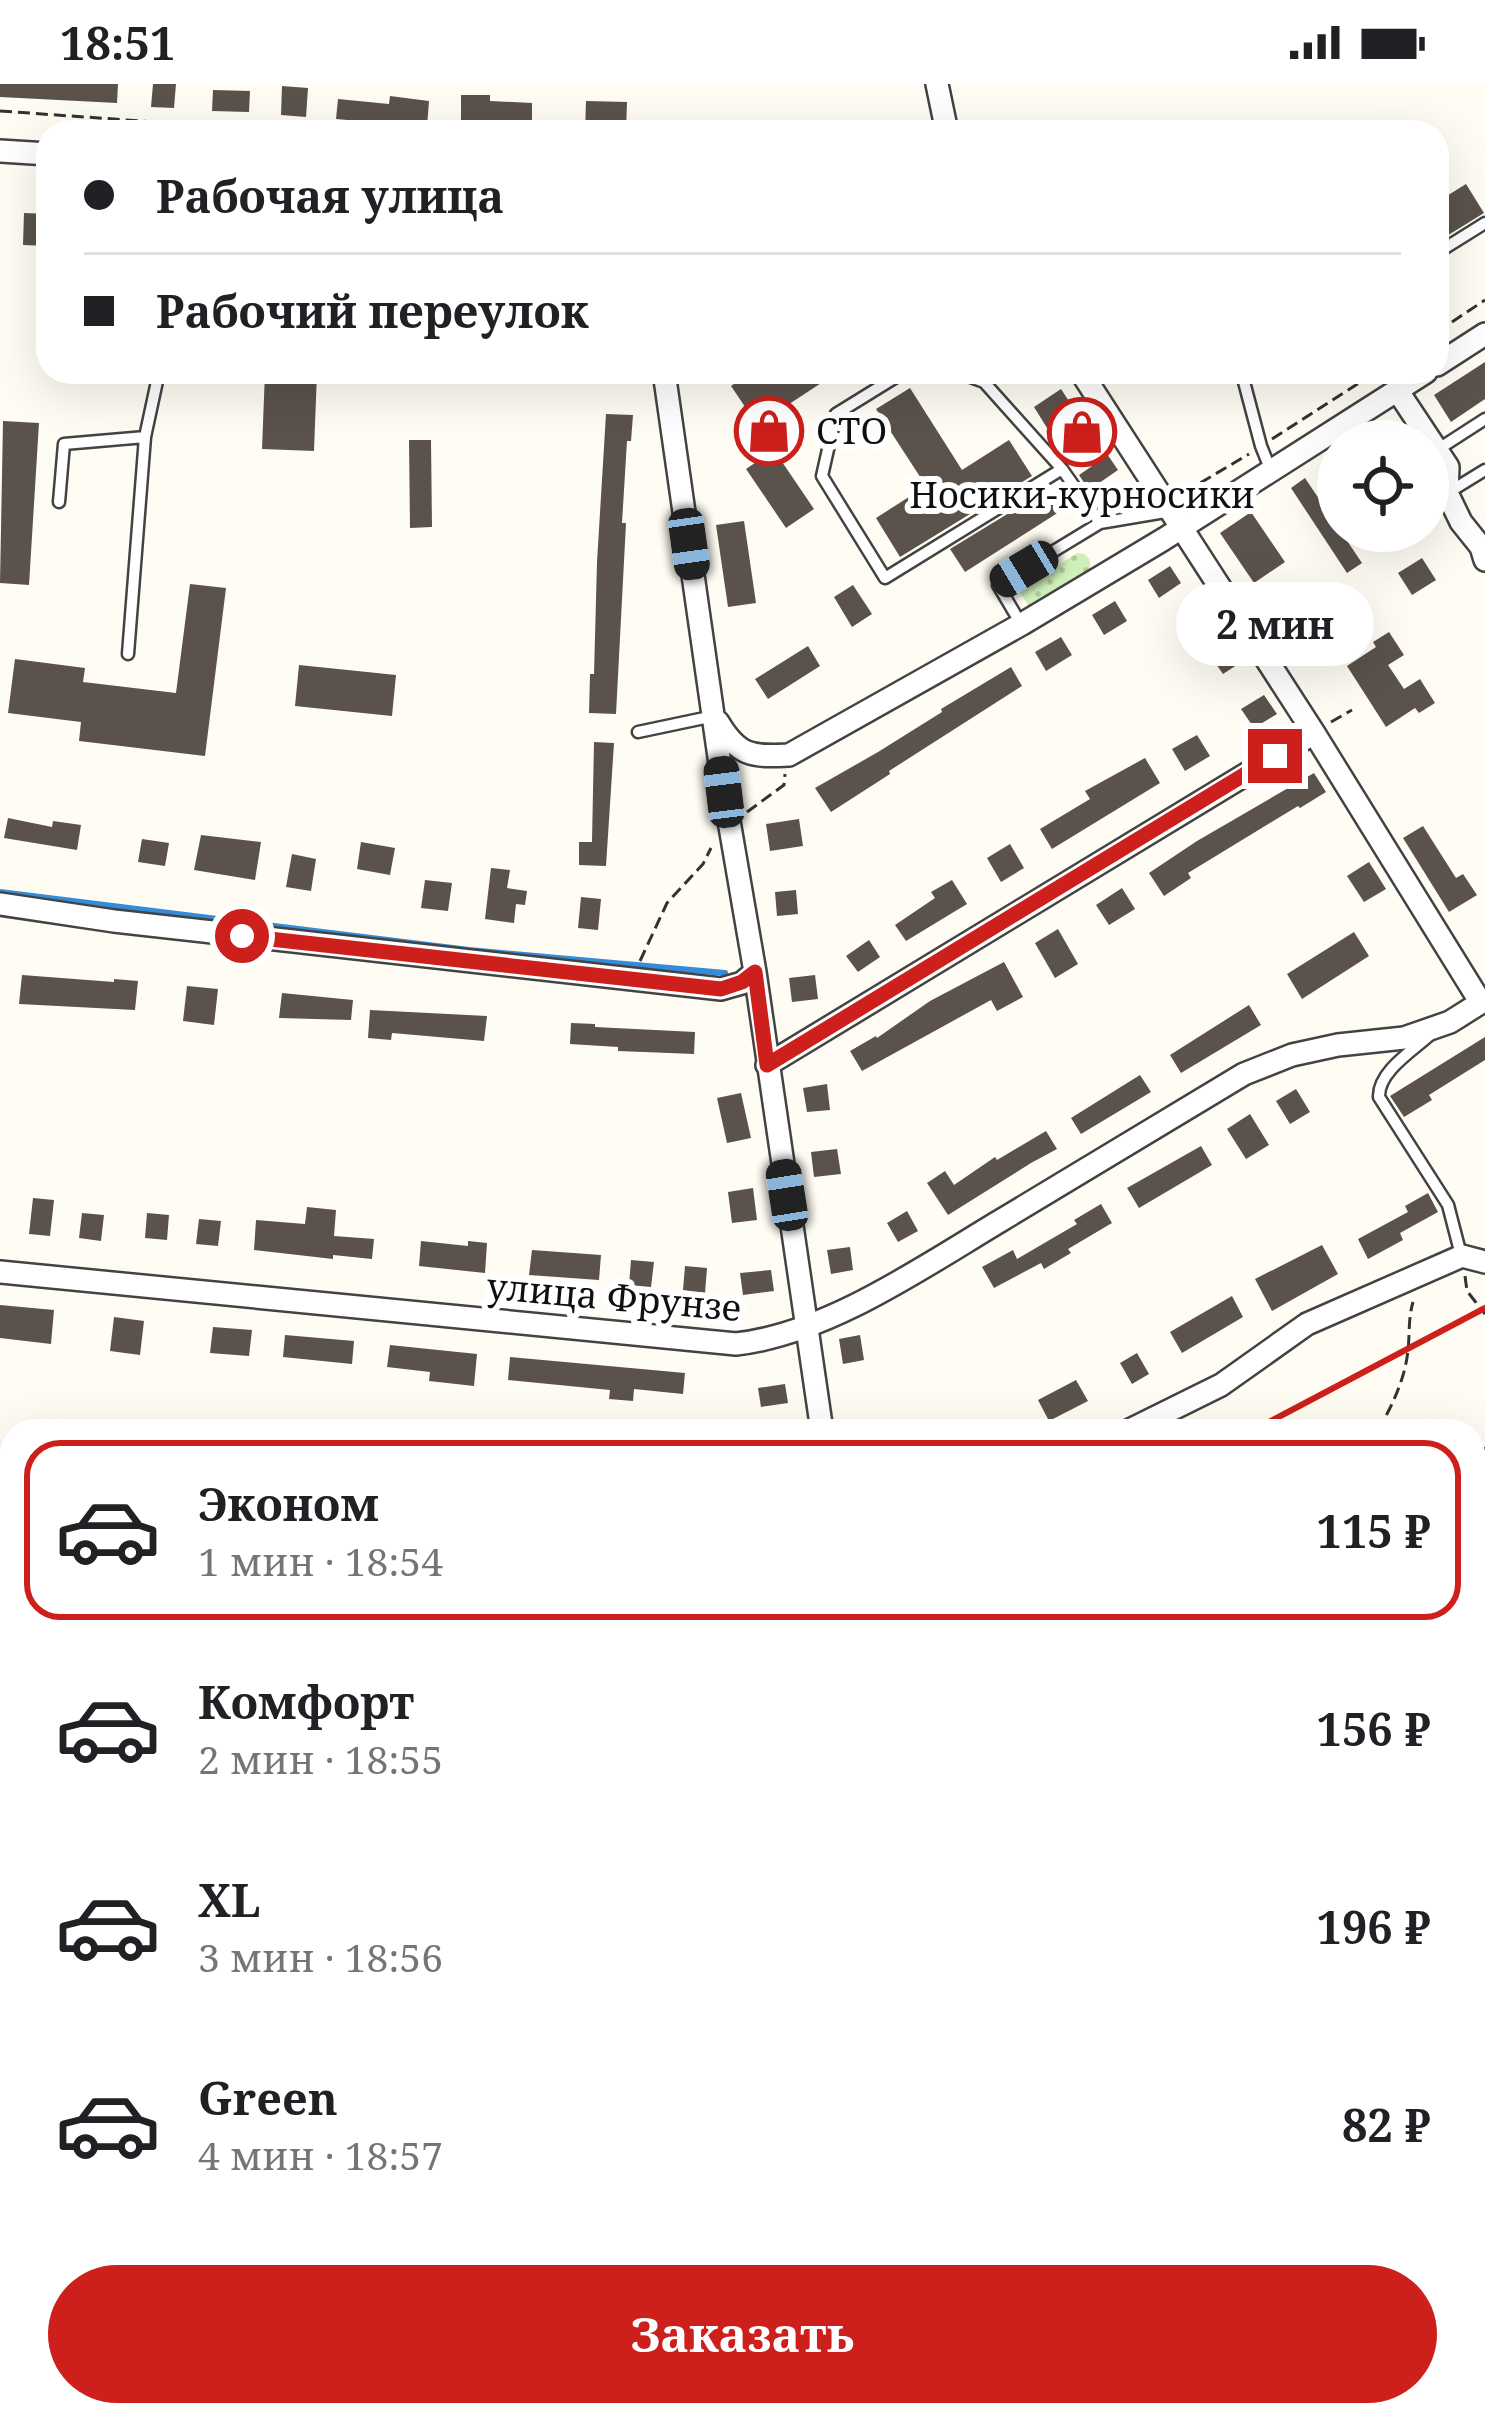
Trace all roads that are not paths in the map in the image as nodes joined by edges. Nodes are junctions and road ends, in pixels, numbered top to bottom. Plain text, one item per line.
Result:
1 (937, 84) edge
2 (945, 120) edge
3 (0, 151) edge
4 (36, 153) edge
5 (1485, 223) edge
6 (1449, 246) edge
7 (1485, 334) edge
8 (1449, 357) edge
9 (156, 384) edge
10 (666, 384) edge
11 (885, 384) edge
12 (986, 384) edge
13 (1089, 384) edge
14 (1246, 384) edge
15 (1388, 384) edge
16 (1394, 384) edge
17 (1485, 419) edge
18 (1417, 420) edge
19 (145, 437) junction
20 (1449, 442) edge
21 (1062, 469) junction
22 (1485, 470) edge
23 (1271, 471) junction
24 (1449, 492) edge
25 (58, 502) dead end
26 (1449, 510) edge
27 (1177, 519) junction
28 (1100, 523) junction
29 (1485, 560) edge
30 (1022, 624) junction
31 (128, 654) dead end
32 (714, 716) junction
33 (638, 732) dead end
34 (1314, 733) junction
35 (0, 904) edge
36 (755, 972) junction
37 (1483, 1002) edge
38 (1436, 1028) junction
39 (767, 1065) junction
40 (1462, 1256) junction
41 (1485, 1262) edge
42 (0, 1271) edge
43 (807, 1325) junction
44 (820, 1419) edge
45 (1152, 1419) edge

1 - 2 street
3 - 4 street
5 - 6 lane
7 - 8 street
9 - 19 lane
10 - 32 street
11 - 21 lane
12 - 21 lane
13 - 27 street
14 - 23 lane
15 - 23 street
16 - 18 street
17 - 20 lane
19 - 25 lane
19 - 31 lane
21 - 28 lane
22 - 24 lane
23 - 27 street
26 - 29 street
27 - 28 lane
27 - 30 street
27 - 34 street
28 - 30 lane
30 - 32 street
32 - 33 lane
32 - 36 street
34 - 37 street
34 - 39 street
35 - 36 street
36 - 39 street
37 - 38 street, улица Фрунзе
38 - 40 lane
38 - 43 street, улица Фрунзе
39 - 43 street
40 - 41 street
40 - 45 street
42 - 43 street, улица Фрунзе
43 - 44 street

